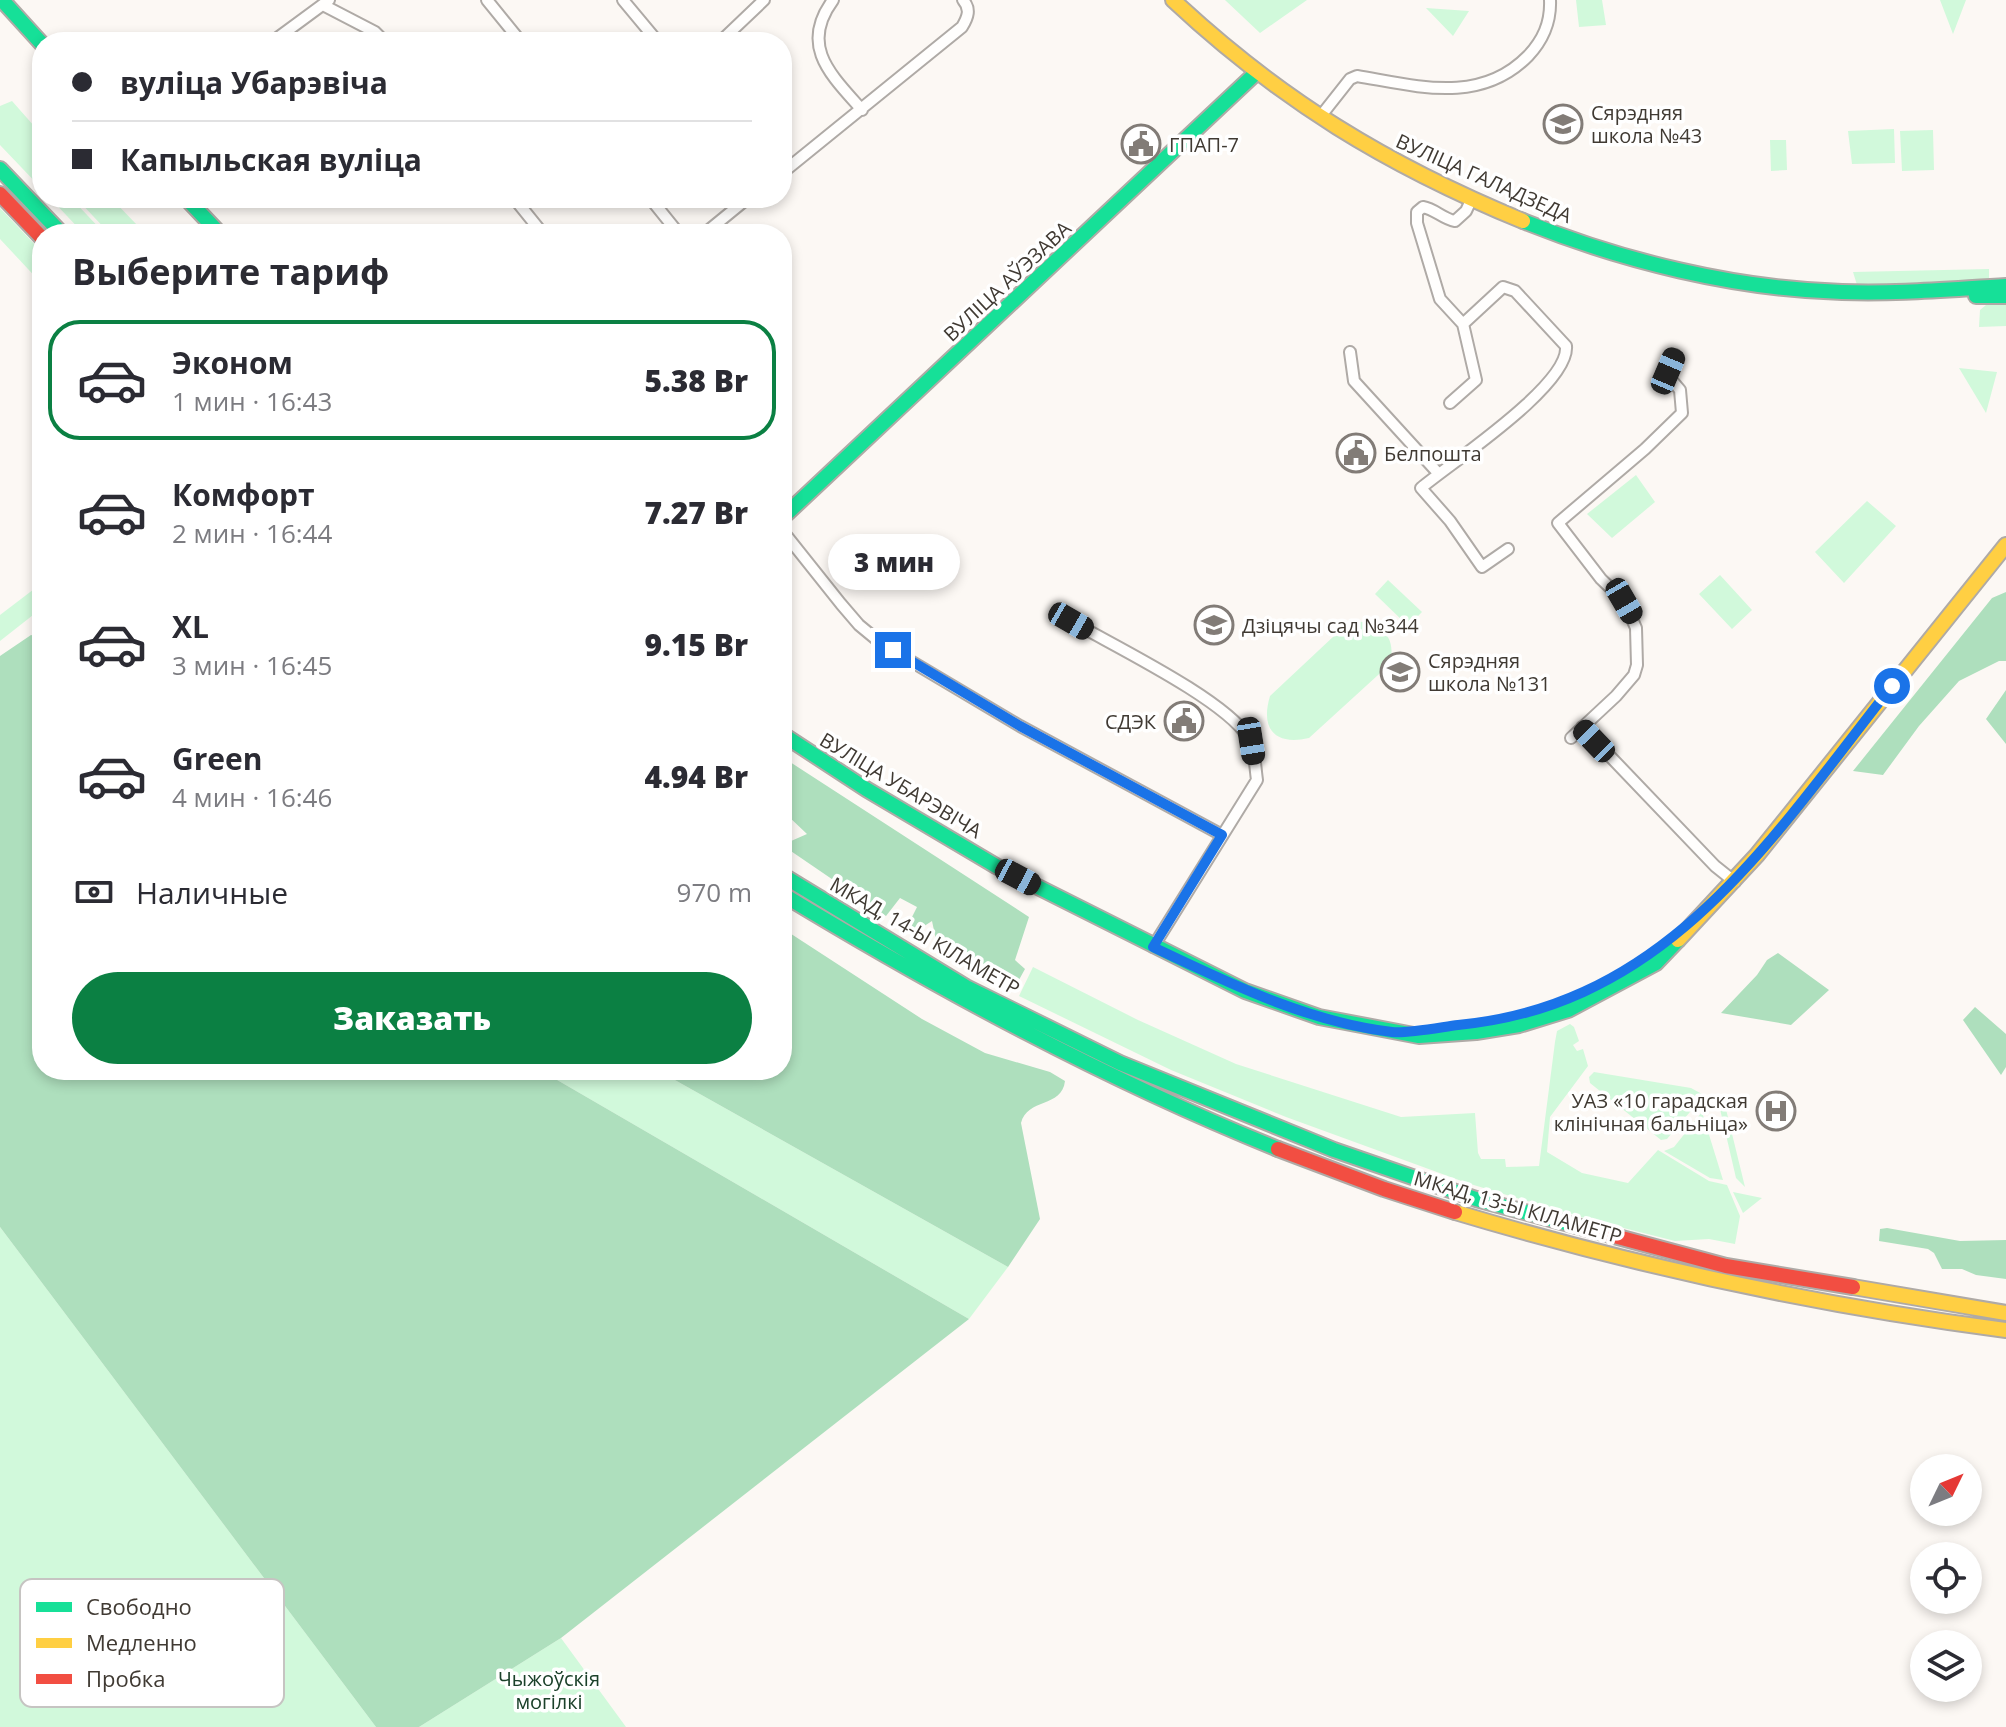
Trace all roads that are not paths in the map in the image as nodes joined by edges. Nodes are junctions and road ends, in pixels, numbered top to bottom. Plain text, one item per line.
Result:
1 (2, 0) edge
2 (487, 0) edge
3 (623, 0) edge
4 (764, 0) edge
5 (833, 0) edge
6 (963, 0) edge
7 (1173, 0) edge
8 (1550, 0) edge
9 (326, 2) edge
10 (286, 32) edge
11 (375, 32) edge
12 (513, 32) edge
13 (650, 32) edge
14 (730, 32) edge
15 (32, 33) edge
16 (1257, 72) junction
17 (862, 110) junction
18 (1320, 117) junction
19 (792, 165) edge
20 (0, 169) edge
21 (0, 194) edge
22 (32, 203) edge
23 (1469, 204) junction
24 (37, 208) edge
25 (195, 208) edge
26 (522, 208) edge
27 (658, 208) edge
28 (734, 208) edge
29 (52, 224) edge
30 (211, 224) edge
31 (535, 224) edge
32 (671, 224) edge
33 (715, 224) edge
34 (32, 228) edge
35 (2006, 286) edge
36 (1872, 291) junction
37 (2006, 296) edge
38 (1463, 324) junction
39 (1350, 352) dead end
40 (1675, 355) dead end
41 (1450, 403) dead end
42 (1438, 473) junction
43 (792, 509) edge
44 (792, 543) edge
45 (2006, 545) edge
46 (1508, 549) dead end
47 (1071, 621) dead end
48 (1582, 727) junction
49 (1571, 738) dead end
50 (792, 741) edge
51 (1222, 835) junction
52 (792, 881) edge
53 (1735, 882) junction
54 (792, 900) edge
55 (1153, 947) junction
56 (1051, 1029) joint
57 (1044, 1044) joint
58 (2006, 1313) edge
59 (2006, 1330) edge

1 - 15 main road
2 - 12 street
3 - 13 street
4 - 14 street
5 - 17 street
6 - 17 street
7 - 16 main road, ВУЛІЦА ГАЛАДЗЕДА
8 - 18 street
9 - 10 street
9 - 11 street
16 - 18 main road, ВУЛІЦА ГАЛАДЗЕДА
16 - 43 main road, ВУЛІЦА АЎЭЗАВА
17 - 19 street
18 - 23 main road, ВУЛІЦА ГАЛАДЗЕДА
20 - 22 main road
21 - 34 main road
23 - 36 main road, ВУЛІЦА ГАЛАДЗЕДА
23 - 38 street
24 - 29 main road
25 - 30 main road
26 - 31 street
27 - 32 street
28 - 33 street
35 - 36 main road, ВУЛІЦА ГАЛАДЗЕДА
36 - 37 main road, ВУЛІЦА ГАЛАДЗЕДА
38 - 41 street
38 - 42 street
39 - 42 street
40 - 48 street
42 - 46 street
44 - 51 street
45 - 53 main road, ВУЛІЦА УБАРЭВІЧА
47 - 51 street
48 - 49 street
48 - 53 street
50 - 55 main road, ВУЛІЦА УБАРЭВІЧА
51 - 55 street
52 - 56 main road, МКАД, 14-Ы КІЛАМЕТР
53 - 55 main road, ВУЛІЦА УБАРЭВІЧА
54 - 57 main road, МКАД, 14-Ы КІЛАМЕТР
56 - 58 main road, МКАД, 13-Ы КІЛАМЕТР
57 - 59 main road, МКАД, 13-Ы КІЛАМЕТР

